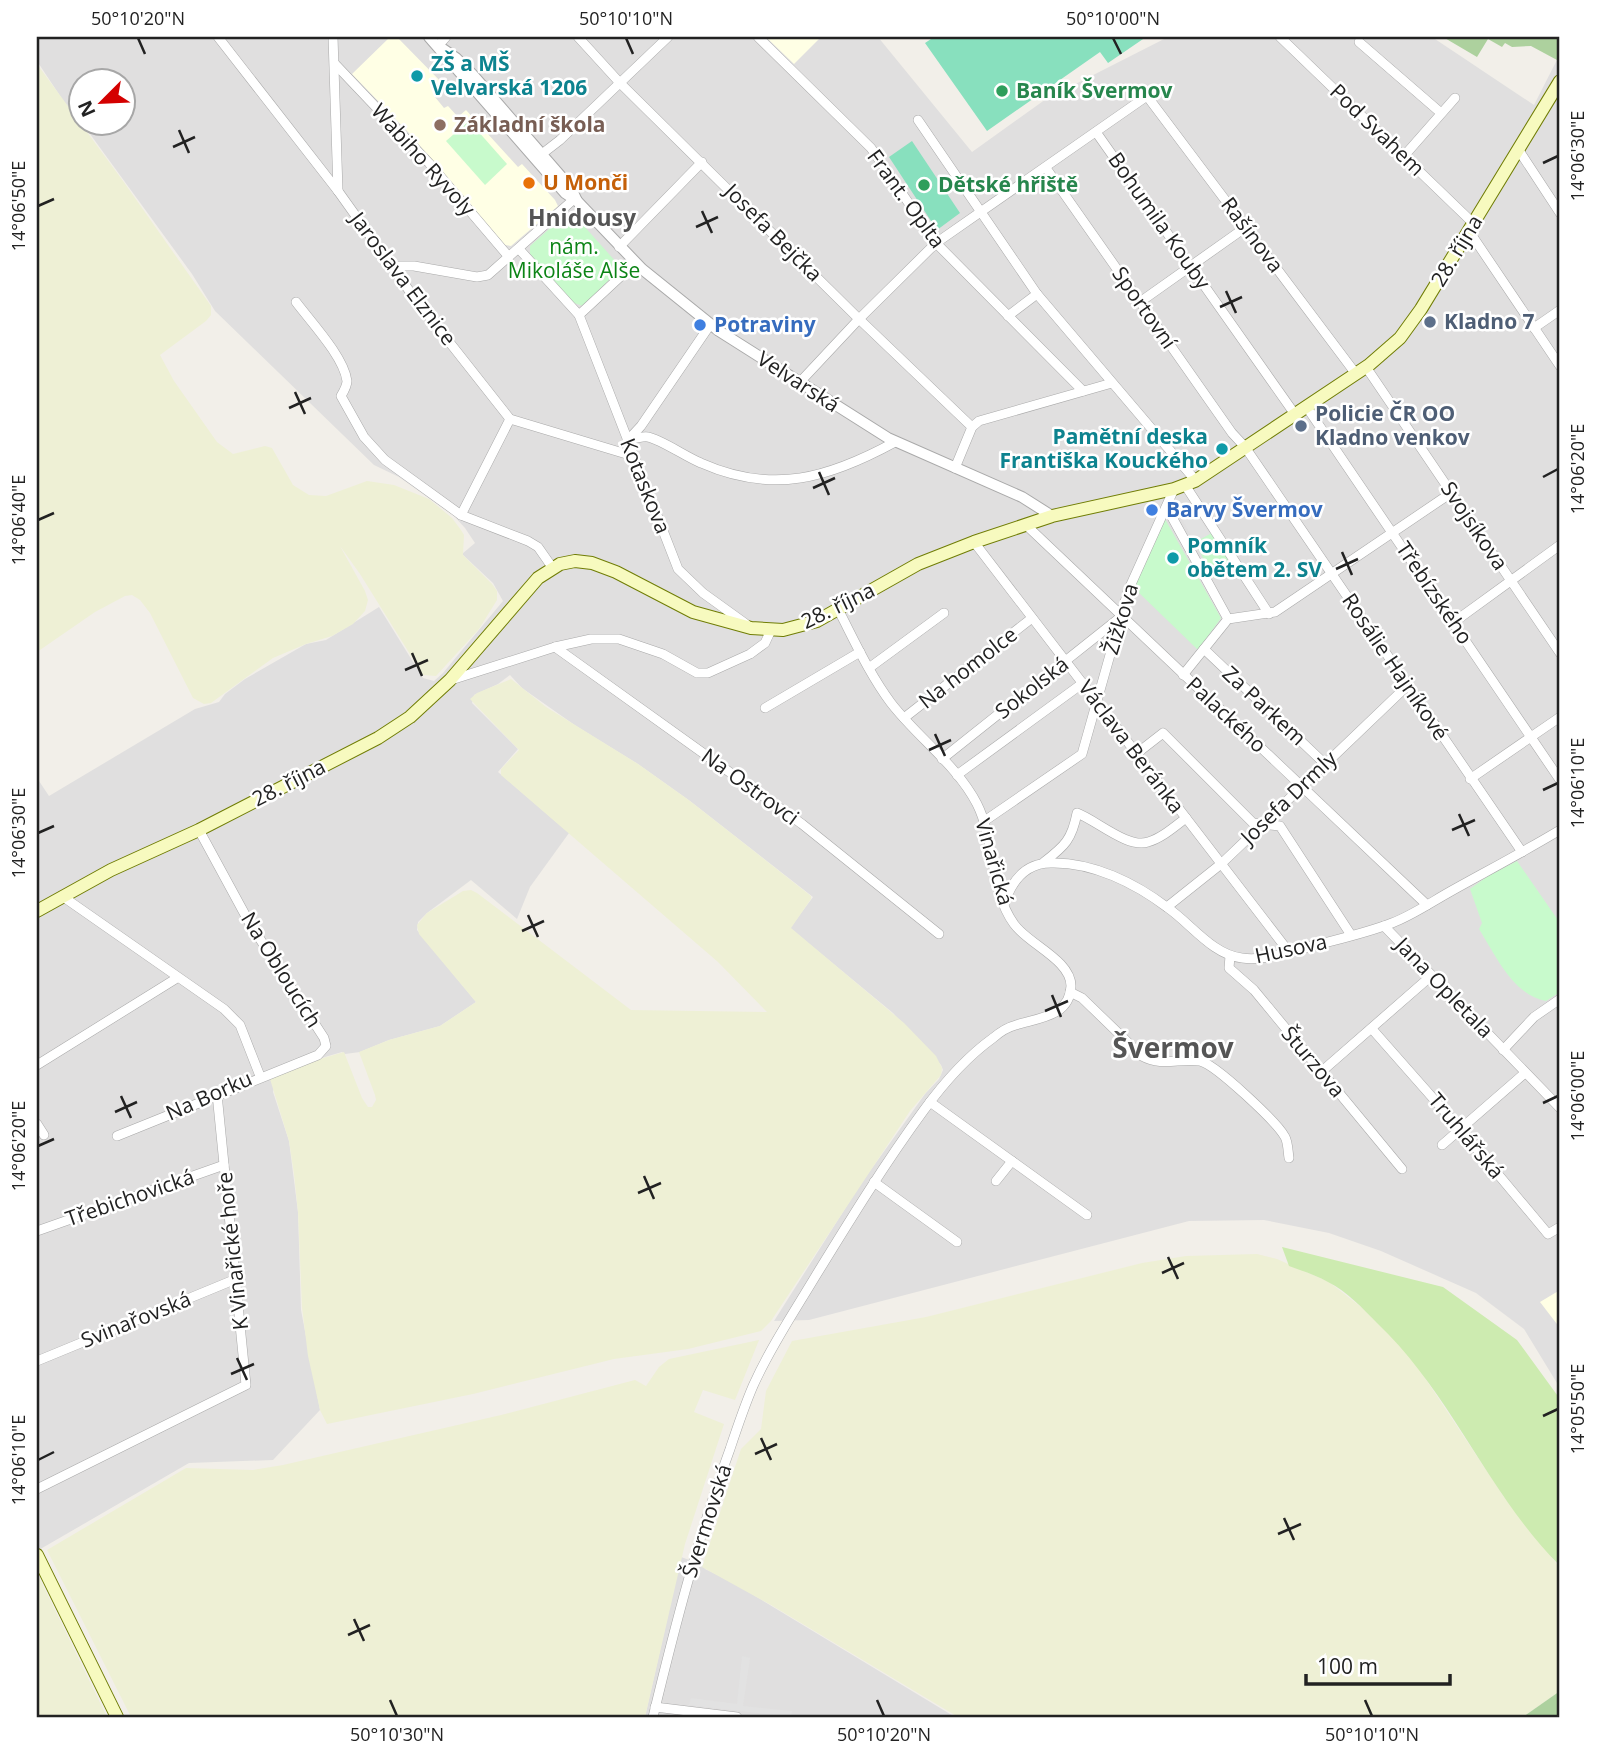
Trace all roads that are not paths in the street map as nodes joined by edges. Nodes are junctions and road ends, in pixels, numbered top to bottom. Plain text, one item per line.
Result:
1 (218, 37) edge
2 (333, 37) edge
3 (429, 37) edge
4 (446, 37) edge
5 (578, 37) edge
6 (668, 37) edge
7 (758, 37) edge
8 (1280, 37) edge
9 (1359, 42) dead end
10 (438, 46) junction
11 (335, 64) junction
12 (1560, 81) edge
13 (620, 83) junction
14 (1455, 98) dead end
15 (1441, 113) junction
16 (918, 120) dead end
17 (1097, 132) junction
18 (1518, 149) junction
19 (1404, 156) junction
20 (539, 157) junction
21 (702, 162) junction
22 (1046, 168) junction
23 (338, 191) junction
24 (575, 201) junction
25 (980, 210) junction
26 (1560, 213) edge
27 (1245, 227) junction
28 (1471, 227) junction
29 (936, 243) junction
30 (619, 247) junction
31 (519, 249) junction
32 (509, 257) junction
33 (635, 263) junction
34 (391, 266) junction
35 (1191, 266) junction
36 (1037, 294) junction
37 (296, 302) dead end
38 (1140, 302) junction
39 (1560, 310) edge
40 (579, 315) junction
41 (1008, 316) junction
42 (859, 319) junction
43 (710, 325) junction
44 (1534, 328) junction
45 (1560, 366) edge
46 (1361, 371) junction
47 (800, 382) junction
48 (1112, 383) junction
49 (1083, 391) junction
50 (1300, 410) junction
51 (510, 419) junction
52 (972, 427) junction
53 (627, 441) junction
54 (895, 442) junction
55 (1245, 447) junction
56 (633, 456) junction
57 (956, 468) junction
58 (1185, 485) junction
59 (1451, 493) junction
60 (1167, 508) junction
61 (461, 515) junction
62 (1052, 516) junction
63 (1025, 524) junction
64 (1394, 533) junction
65 (974, 542) junction
66 (1560, 545) edge
67 (552, 567) junction
68 (1333, 574) junction
69 (1511, 580) junction
70 (839, 611) junction
71 (944, 612) dead end
72 (1269, 614) junction
73 (1122, 616) junction
74 (1032, 618) junction
75 (1228, 619) junction
76 (1454, 622) junction
77 (751, 628) junction
78 (771, 630) junction
79 (555, 647) junction
80 (1204, 649) junction
81 (860, 652) junction
82 (1560, 653) edge
83 (1065, 661) junction
84 (869, 668) junction
85 (1182, 675) junction
86 (450, 680) junction
87 (1083, 683) junction
88 (1408, 685) junction
89 (1096, 701) junction
90 (765, 708) dead end
91 (1560, 717) edge
92 (904, 718) junction
93 (1531, 737) junction
94 (1136, 754) junction
95 (942, 759) junction
96 (1324, 763) junction
97 (957, 775) junction
98 (1471, 779) junction
99 (1560, 780) edge
100 (1301, 786) junction
101 (1186, 818) junction
102 (984, 822) junction
103 (1261, 824) junction
104 (199, 830) junction
105 (1560, 830) edge
106 (1522, 852) junction
107 (1043, 863) junction
108 (1221, 864) junction
109 (62, 896) junction
110 (1004, 905) junction
111 (1427, 905) junction
112 (1167, 907) junction
113 (37, 911) edge
114 (1384, 926) junction
115 (939, 934) dead end
116 (1351, 935) junction
117 (1289, 952) junction
118 (1230, 956) junction
119 (1431, 976) junction
120 (177, 978) junction
121 (1070, 992) junction
122 (1560, 999) edge
123 (1373, 1029) junction
124 (1503, 1050) junction
125 (37, 1065) edge
126 (1321, 1072) junction
127 (1525, 1073) junction
128 (260, 1076) junction
129 (216, 1094) junction
130 (930, 1102) junction
131 (1560, 1108) edge
132 (37, 1124) edge
133 (1461, 1130) junction
134 (44, 1135) dead end
135 (117, 1136) dead end
136 (1442, 1145) dead end
137 (1289, 1158) dead end
138 (1012, 1161) junction
139 (224, 1165) junction
140 (1402, 1169) dead end
141 (996, 1181) dead end
142 (874, 1182) junction
143 (1087, 1215) dead end
144 (1560, 1227) edge
145 (37, 1231) edge
146 (957, 1241) dead end
147 (236, 1279) junction
148 (37, 1361) edge
149 (37, 1489) edge
150 (37, 1555) edge
151 (654, 1712) edge
152 (117, 1717) edge
153 (737, 1717) edge

1 - 23 street, Jaroslava Elznice
2 - 11 street
3 - 10 street, Velvarská
4 - 10 street
5 - 13 street, Josefa Bejčka
6 - 13 street
7 - 29 street, Frant. Oplta
8 - 19 street, Pod Svahem
9 - 15 street
10 - 20 street, Velvarská
11 - 23 street
11 - 32 street, Wabiho Ryvoly
12 - 18 main road, 28. října
13 - 20 street
13 - 21 street, Josefa Bejčka
14 - 15 street
15 - 19 street
16 - 25 street
17 - 22 street
17 - 27 street, Rašínova
17 - 35 street, Bohumila Kouby
18 - 26 street
18 - 28 main road, 28. října
19 - 28 street, Pod Svahem
20 - 24 street, Velvarská
21 - 30 street
21 - 42 street, Josefa Bejčka
22 - 25 street
22 - 38 street, Sportovní
23 - 34 street, Jaroslava Elznice
24 - 30 street, Velvarská
24 - 31 street
25 - 29 street
25 - 36 street
27 - 35 street
27 - 46 street, Rašínova
28 - 44 street, Pod Svahem
28 - 46 main road, 28. října
29 - 41 street, Frant. Oplta
29 - 42 street
30 - 33 street, Velvarská
31 - 32 street
31 - 40 street
32 - 34 street
33 - 40 street
33 - 43 street, Velvarská
34 - 51 street, Jaroslava Elznice
35 - 38 street
35 - 50 street, Bohumila Kouby
36 - 41 street
36 - 48 street
37 - 61 street
38 - 55 street, Sportovní
39 - 44 street
40 - 53 street, Kotaskova
41 - 49 street, Frant. Oplta
42 - 47 street
42 - 52 street, Josefa Bejčka
43 - 47 street, Velvarská
43 - 53 street
44 - 45 street, Pod Svahem
46 - 50 main road, 28. října
46 - 59 street, Svojsíkova
47 - 54 street, Velvarská
48 - 49 street
48 - 58 street
49 - 52 street
50 - 55 main road, 28. října
50 - 64 street, Třebízského
51 - 56 street
51 - 61 street
52 - 57 street
53 - 54 street
53 - 56 street, Kotaskova
54 - 57 street, Velvarská
55 - 58 main road, 28. října
55 - 68 street, Rosálie Hajníkové
56 - 77 street, Kotaskova
57 - 62 street, Velvarská
58 - 60 street, Žižkova
58 - 62 main road, 28. října
58 - 72 street
59 - 64 street
59 - 69 street, Svojsíkova
60 - 73 street, Žižkova
60 - 75 street
61 - 67 street
62 - 63 main road, 28. října
63 - 65 main road, 28. října
63 - 73 street, Palackého
64 - 68 street
64 - 76 street, Třebízského
65 - 70 main road, 28. října
65 - 74 street, Václava Beránka
66 - 69 street, Svojsíkova
67 - 77 main road, 28. října
67 - 86 main road, 28. října
68 - 72 street
68 - 88 street, Rosálie Hajníkové
69 - 76 street, Svojsíkova
69 - 82 street, Svojsíkova
70 - 78 main road, 28. října
70 - 81 street, Vinařická
71 - 84 street
72 - 75 street
73 - 83 street, Sokolská
73 - 85 street, Palackého
73 - 89 street, Žižkova
74 - 83 street, Václava Beránka
74 - 92 street, Na homolce
75 - 80 street
76 - 93 street, Třebízského
77 - 78 main road, 28. října
78 - 79 street
79 - 86 street
79 - 115 street, Na Ostrovci
80 - 85 street
80 - 96 street, Za Parkem
81 - 84 street, Vinařická
81 - 90 street
83 - 87 street, Václava Beránka
83 - 95 street, Sokolská
84 - 92 street, Vinařická
85 - 100 street, Palackého
86 - 104 main road, 28. října
87 - 89 street, Václava Beránka
87 - 97 street
88 - 96 street, Josefa Drmly
88 - 98 street, Rosálie Hajníkové
89 - 94 street, Václava Beránka
89 - 102 street, Žižkova
91 - 93 street
92 - 95 street, Vinařická
93 - 98 street
93 - 99 street, Třebízského
94 - 101 street, Václava Beránka
94 - 103 street
95 - 97 street, Vinařická
96 - 100 street, Josefa Drmly
97 - 102 street, Vinařická
98 - 106 street, Rosálie Hajníkové
100 - 103 street, Josefa Drmly
100 - 111 street, Palackého
101 - 107 street
101 - 108 street, Václava Beránka
102 - 110 street, Vinařická
103 - 108 street, Josefa Drmly
103 - 116 street
104 - 109 main road, 28. října
104 - 128 street, Na Obloucích
105 - 106 street, Husova
106 - 111 street, Husova
107 - 110 street
107 - 112 street, Husova
108 - 112 street, Josefa Drmly
108 - 117 street, Václava Beránka
109 - 113 main road, 28. října
109 - 120 street, Na Borku
110 - 121 street, Vinařická
111 - 114 street, Husova
112 - 118 street, Husova
114 - 116 street, Husova
114 - 119 street, Jana Opletala
116 - 117 street, Husova
117 - 118 street, Husova
118 - 126 street, Šturzova
119 - 123 street
119 - 124 street, Jana Opletala
120 - 125 street
120 - 128 street, Na Borku
121 - 130 street
121 - 137 street
122 - 124 street, Jana Opletala
123 - 126 street
123 - 133 street, Truhlářská
124 - 127 street, Jana Opletala
126 - 140 street, Šturzova
127 - 131 street, Jana Opletala
127 - 133 street
128 - 129 street, Na Borku
129 - 135 street, Na Borku
129 - 139 street, K Vinařické hoře
130 - 138 street
130 - 142 street
132 - 134 street
133 - 136 street
133 - 144 street, Truhlářská
138 - 141 street
138 - 143 street
139 - 145 street, Třebichovická
139 - 147 street, K Vinařické hoře
142 - 146 street
142 - 151 street, Švermovská
147 - 148 street, Svinařovská
147 - 149 street, K Vinařické hoře
150 - 152 main road
151 - 153 street

